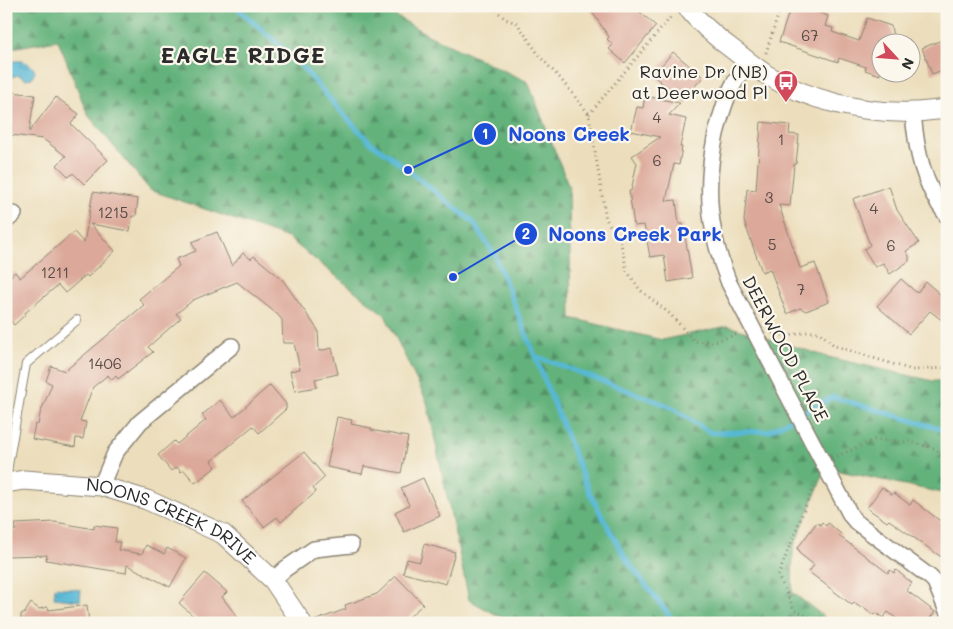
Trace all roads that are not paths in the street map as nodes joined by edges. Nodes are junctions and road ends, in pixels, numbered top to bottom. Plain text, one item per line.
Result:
1 (686, 6) edge
2 (758, 58) junction
3 (947, 109) edge
4 (913, 112) junction
5 (947, 216) edge
6 (77, 320) dead end
7 (232, 346) dead end
8 (6, 476) edge
9 (6, 483) edge
10 (101, 486) junction
11 (351, 544) dead end
12 (273, 580) junction
13 (947, 611) edge
14 (302, 623) edge

1 - 2 street
2 - 4 street
2 - 13 street, DEERWOOD PLACE
3 - 4 street
4 - 5 street
6 - 8 lane
7 - 10 street
9 - 10 street, NOONS CREEK DRIVE
10 - 12 street, NOONS CREEK DRIVE
11 - 12 street
12 - 14 street, NOONS CREEK DRIVE

